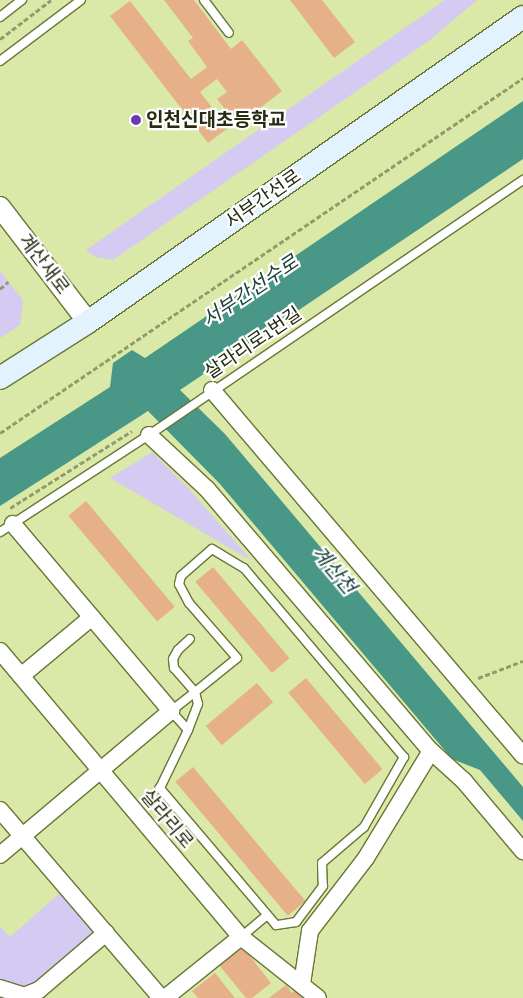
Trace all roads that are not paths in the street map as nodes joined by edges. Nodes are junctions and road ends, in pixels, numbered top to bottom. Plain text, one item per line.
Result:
1 (22, 0) edge
2 (81, 0) edge
3 (204, 0) edge
4 (523, 17) edge
5 (0, 18) edge
6 (229, 33) dead end
7 (0, 61) edge
8 (523, 180) edge
9 (0, 207) edge
10 (88, 322) junction
11 (0, 378) edge
12 (212, 390) junction
13 (153, 432) junction
14 (7, 522) edge
15 (92, 617) junction
16 (190, 639) dead end
17 (0, 651) edge
18 (21, 676) junction
19 (195, 692) junction
20 (171, 711) junction
21 (188, 730) junction
22 (431, 751) junction
23 (523, 756) edge
24 (100, 771) junction
25 (0, 810) edge
26 (23, 836) junction
27 (523, 851) edge
28 (0, 855) edge
29 (268, 915) junction
30 (106, 933) junction
31 (241, 938) junction
32 (302, 984) junction
33 (0, 988) edge
34 (161, 998) edge
35 (165, 998) edge
36 (318, 998) edge

1 - 5 lane
2 - 7 lane
3 - 6 lane
4 - 10 main road, 서부간선로
8 - 12 lane, 살라리로1번길
9 - 10 street, 계산새로
10 - 11 main road, 서부간선로
12 - 13 lane, 살라리로1번길
12 - 23 street
13 - 14 lane, 살라리로1번길
13 - 22 street
14 - 15 street
15 - 18 street
15 - 20 street
16 - 19 lane
17 - 18 street, 살라리로
18 - 24 street, 살라리로
19 - 20 lane
19 - 21 lane
19 - 29 lane
20 - 21 lane
20 - 24 street
21 - 29 lane
22 - 27 street
22 - 32 street
24 - 26 street
24 - 31 street, 살라리로
25 - 26 street
26 - 28 street
26 - 30 street
29 - 31 lane
30 - 33 street
30 - 34 street
31 - 32 street, 살라리로
31 - 35 street
32 - 36 street, 살라리로

